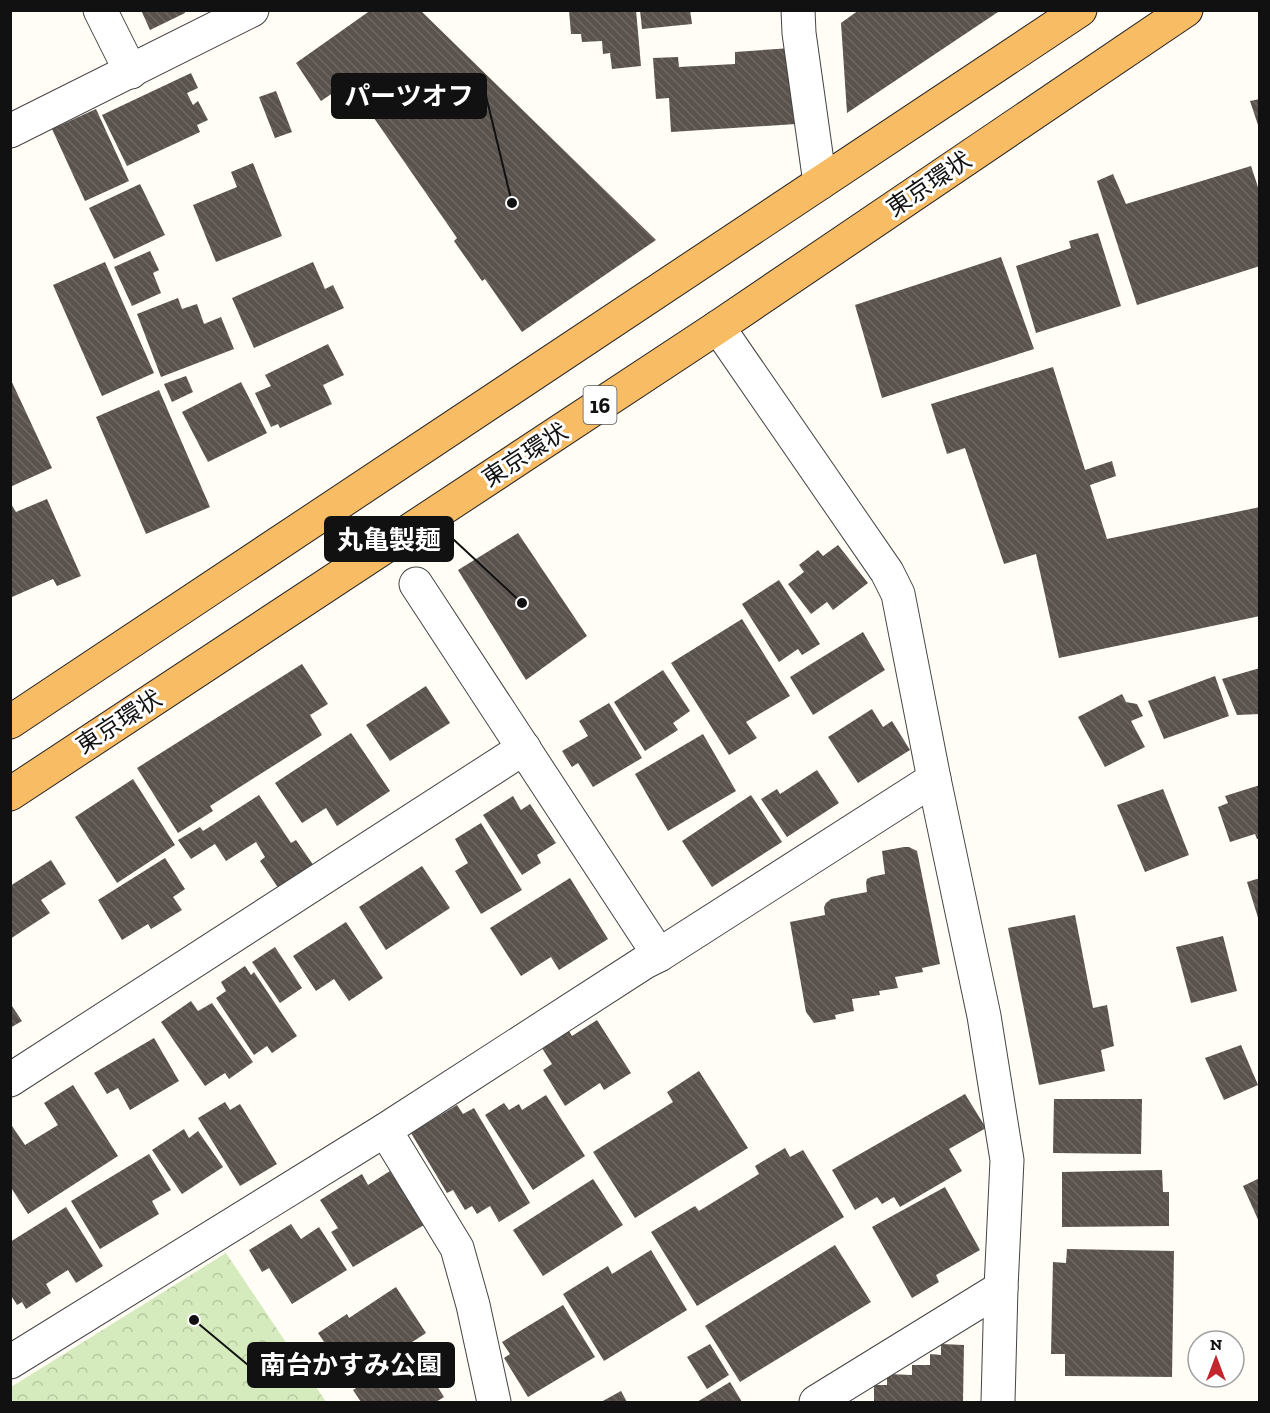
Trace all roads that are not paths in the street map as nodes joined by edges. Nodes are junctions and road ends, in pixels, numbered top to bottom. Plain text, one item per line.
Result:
1 (100, 10) edge
2 (252, 10) edge
3 (798, 10) edge
4 (1080, 10) edge
5 (1186, 10) edge
6 (131, 72) junction
7 (10, 131) edge
8 (820, 183) junction
9 (718, 327) junction
10 (416, 584) dead end
11 (10, 722) edge
12 (524, 748) junction
13 (934, 779) junction
14 (10, 794) edge
15 (659, 955) junction
16 (10, 1080) edge
17 (385, 1130) junction
18 (1001, 1288) junction
19 (10, 1362) edge
20 (494, 1402) edge
21 (816, 1402) edge
22 (998, 1402) edge

1 - 6 street
2 - 6 street
3 - 8 street
4 - 8 highway
5 - 9 highway, 東京環状 / 16
6 - 7 street
8 - 11 highway
9 - 13 street
9 - 14 highway, 東京環状 / 16
10 - 12 street
12 - 15 street
12 - 16 street
13 - 15 street
13 - 18 street
15 - 17 street
17 - 19 street
17 - 20 street
18 - 21 street
18 - 22 street

